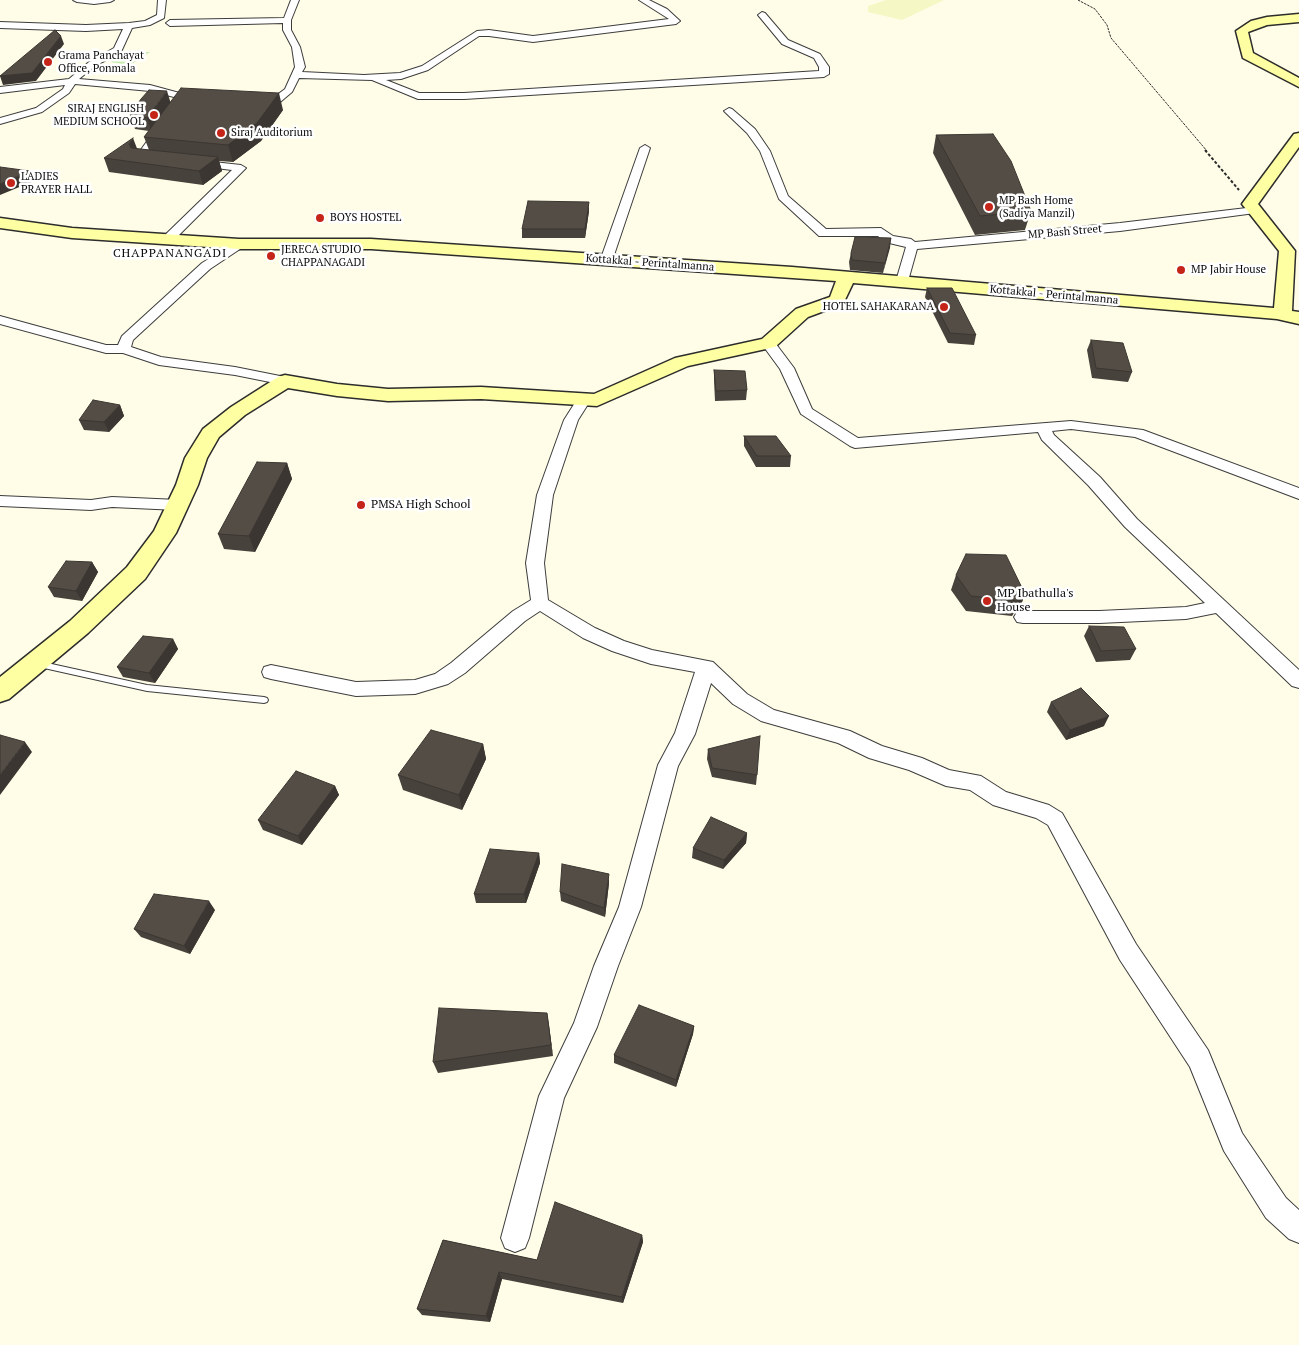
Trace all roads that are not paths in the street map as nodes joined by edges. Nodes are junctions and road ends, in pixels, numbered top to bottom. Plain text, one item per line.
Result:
1 (77, 0) edge
2 (110, 0) edge
3 (162, 0) edge
4 (295, 0) edge
5 (643, 0) edge
6 (762, 15) dead end
7 (1299, 18) edge
8 (286, 20) junction
9 (170, 23) dead end
10 (0, 25) edge
11 (129, 26) junction
12 (296, 75) junction
13 (374, 78) junction
14 (74, 81) junction
15 (1299, 83) edge
16 (0, 90) edge
17 (241, 102) edge
18 (729, 111) dead end
19 (0, 121) edge
20 (1299, 137) edge
21 (645, 148) dead end
22 (168, 161) edge
23 (186, 162) edge
24 (1253, 207) junction
25 (0, 223) edge
26 (168, 239) junction
27 (239, 244) junction
28 (912, 246) junction
29 (606, 261) junction
30 (847, 276) junction
31 (902, 281) junction
32 (1291, 317) edge
33 (0, 320) edge
34 (768, 343) junction
35 (124, 349) junction
36 (285, 381) junction
37 (583, 401) junction
38 (1044, 428) junction
39 (1299, 494) edge
40 (0, 501) edge
41 (178, 504) junction
42 (540, 603) junction
43 (1220, 606) junction
44 (1022, 617) dead end
45 (35, 664) junction
46 (706, 667) junction
47 (271, 672) dead end
48 (1299, 681) edge
49 (0, 692) edge
50 (264, 700) dead end
51 (1299, 1229) edge
52 (515, 1238) dead end

1 - 2 street
3 - 11 street
4 - 8 street
5 - 13 street
6 - 13 street
7 - 15 street
8 - 9 street
8 - 12 street
10 - 11 street
11 - 14 street
12 - 13 street
12 - 17 street
14 - 16 street
14 - 19 street
14 - 22 street
18 - 28 street
20 - 24 street
21 - 29 street
23 - 26 street
24 - 28 street, MP Bash Street
24 - 32 street
25 - 26 street, Kottakkal - Perintalmanna
26 - 27 street, Kottakkal - Perintalmanna
27 - 29 street, Kottakkal - Perintalmanna
27 - 35 street
28 - 31 street
29 - 30 street, Kottakkal - Perintalmanna
30 - 31 street, Kottakkal - Perintalmanna
30 - 34 street
31 - 32 street, Kottakkal - Perintalmanna
33 - 35 street
34 - 37 street
34 - 38 street
35 - 36 street
36 - 37 street
36 - 41 street
37 - 42 street
38 - 39 street
38 - 43 street
40 - 41 street
41 - 45 street
42 - 46 street
42 - 47 street
43 - 44 street
43 - 48 street
45 - 49 street
45 - 50 lane
46 - 51 street
46 - 52 street

